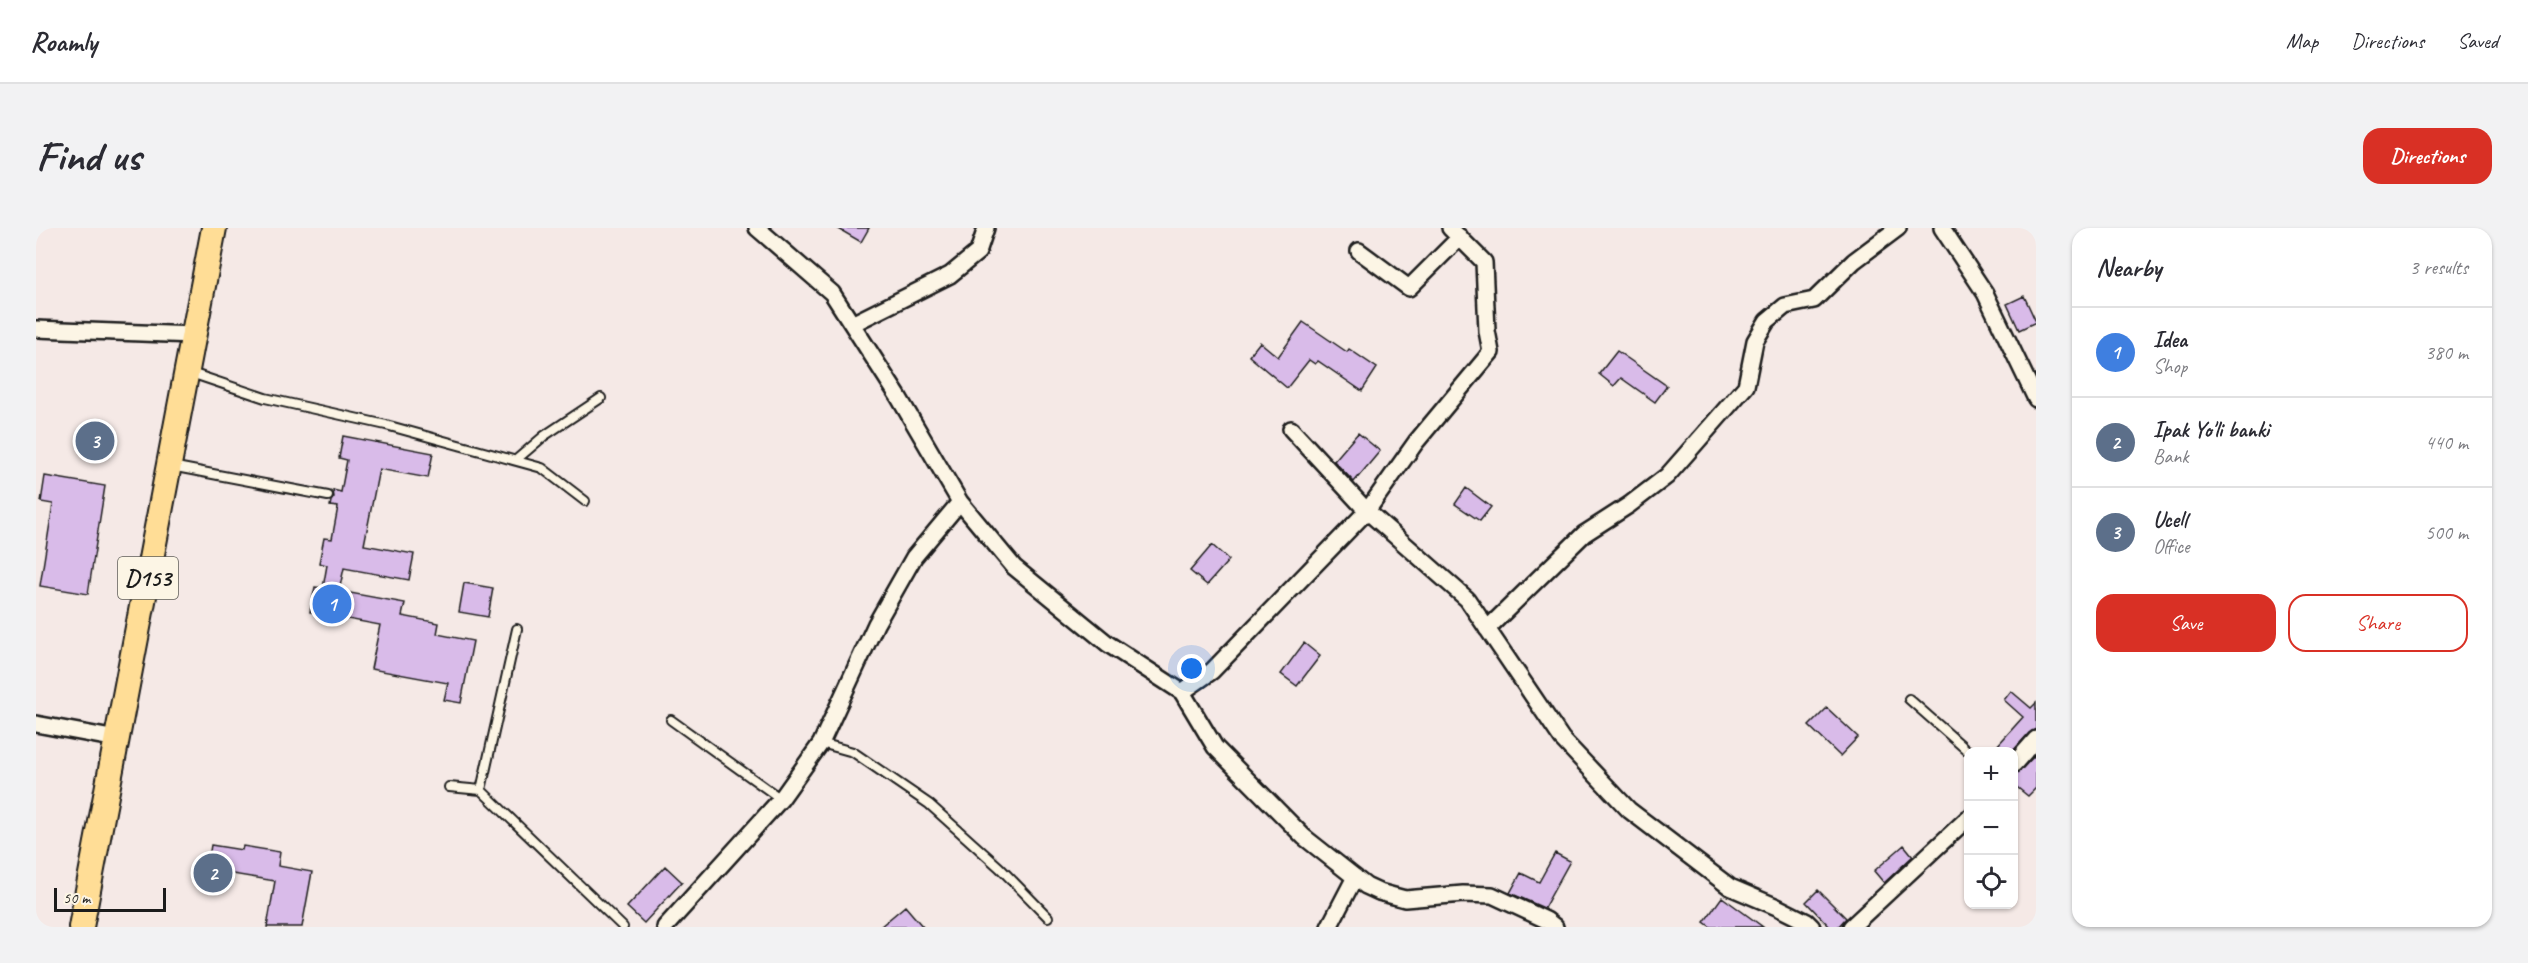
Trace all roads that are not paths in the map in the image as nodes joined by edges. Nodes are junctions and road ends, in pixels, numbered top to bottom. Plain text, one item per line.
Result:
1 (214, 228) edge
2 (757, 228) edge
3 (986, 228) edge
4 (1898, 228) edge
5 (1942, 228) edge
6 (1455, 233) edge
7 (1359, 251) dead end
8 (852, 324) junction
9 (36, 329) edge
10 (194, 335) junction
11 (187, 372) junction
12 (601, 398) dead end
13 (2036, 399) edge
14 (1291, 429) dead end
15 (516, 460) junction
16 (169, 466) junction
17 (328, 496) dead end
18 (585, 501) dead end
19 (960, 502) junction
20 (1367, 511) junction
21 (517, 629) dead end
22 (1487, 629) junction
23 (1182, 692) junction
24 (1909, 699) dead end
25 (671, 720) dead end
26 (36, 724) edge
27 (117, 739) junction
28 (2036, 739) edge
29 (821, 743) junction
30 (1964, 748) edge
31 (2018, 759) edge
32 (449, 787) dead end
33 (481, 790) junction
34 (781, 799) junction
35 (1964, 822) edge
36 (1355, 877) junction
37 (1048, 917) dead end
38 (81, 927) edge
39 (623, 927) edge
40 (665, 927) edge
41 (1329, 927) edge
42 (1555, 927) edge
43 (1812, 927) edge
44 (1851, 927) edge

1 - 10 main road, D153
2 - 8 street
3 - 8 street
4 - 22 street
5 - 13 street
6 - 7 street
6 - 20 street
8 - 19 street
9 - 10 street
10 - 11 main road, D153
11 - 15 lane
11 - 16 main road, D153
12 - 15 lane
14 - 20 street
15 - 18 lane
16 - 17 lane
16 - 27 main road, D153
19 - 23 street
19 - 29 street
20 - 22 street
20 - 23 street
21 - 33 lane
22 - 43 street
23 - 36 street
24 - 30 lane
25 - 34 lane
26 - 27 street
27 - 38 main road, D153
28 - 31 street
29 - 34 street
29 - 37 lane
32 - 33 lane
33 - 39 lane
34 - 40 street
35 - 44 street
36 - 41 street
36 - 42 street

